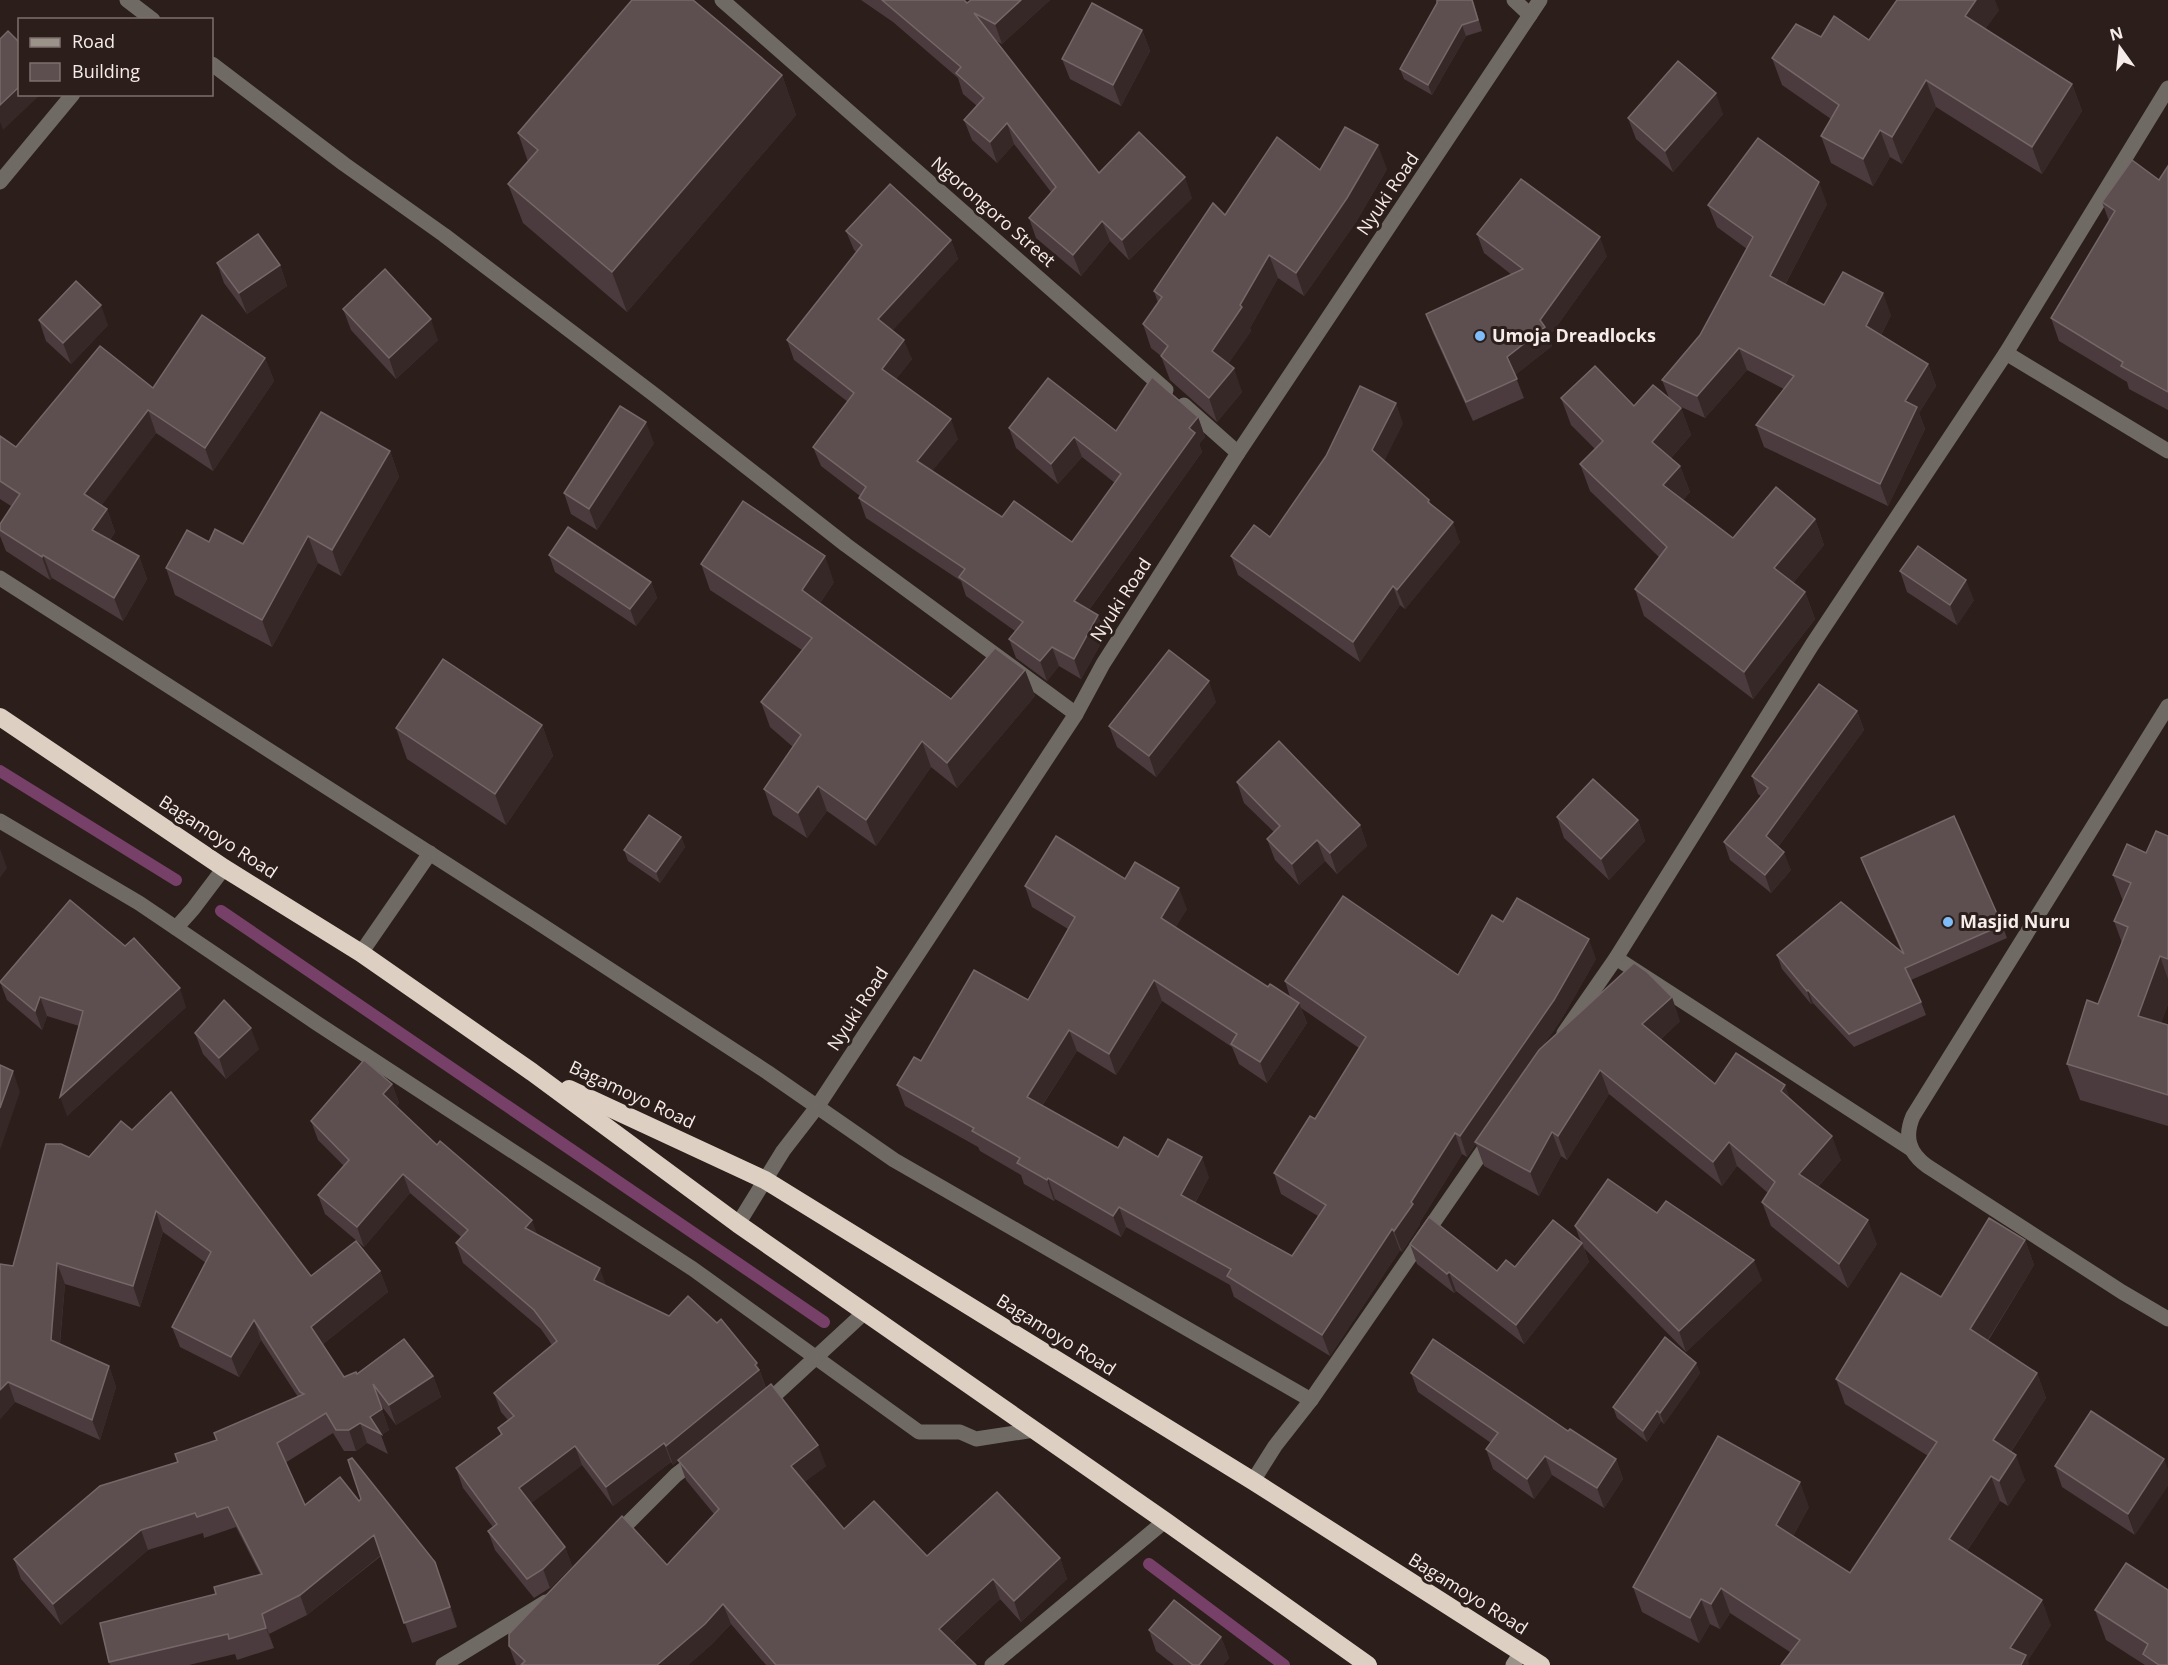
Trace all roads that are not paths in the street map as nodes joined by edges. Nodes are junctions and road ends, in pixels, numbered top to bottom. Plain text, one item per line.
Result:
1 (127, 0) edge
2 (722, 0) edge
3 (1514, 0) edge
4 (1540, 0) edge
5 (146, 13) edge
6 (1530, 15) junction
7 (213, 65) edge
8 (2168, 88) edge
9 (71, 96) edge
10 (0, 182) edge
11 (2006, 352) junction
12 (2168, 451) edge
13 (1238, 453) junction
14 (0, 578) edge
15 (2168, 706) edge
16 (1076, 714) junction
17 (0, 717) edge
18 (0, 821) edge
19 (430, 853) junction
20 (224, 868) junction
21 (176, 928) junction
22 (362, 953) junction
23 (1616, 958) junction
24 (1555, 1046) edge
25 (532, 1072) junction
26 (817, 1107) junction
27 (1501, 1125) edge
28 (1911, 1149) junction
29 (765, 1180) junction
30 (738, 1224) junction
31 (865, 1312) junction
32 (2168, 1319) edge
33 (815, 1358) junction
34 (1311, 1400) junction
35 (749, 1418) edge
36 (1034, 1430) junction
37 (712, 1446) edge
38 (1253, 1481) junction
39 (1165, 1521) junction
40 (604, 1548) edge
41 (556, 1596) edge
42 (1517, 1659) edge
43 (443, 1665) edge
44 (992, 1665) edge
45 (1368, 1665) edge
46 (1541, 1665) edge

1 - 5 street
2 - 13 street, Ngorongoro Street
3 - 6 street
4 - 6 street, Nyuki Road
6 - 13 street, Nyuki Road
7 - 16 street
8 - 11 street
9 - 10 street
11 - 12 street
11 - 23 street
13 - 16 street, Nyuki Road
14 - 19 street
15 - 28 street
16 - 26 street, Nyuki Road
17 - 20 highway, Bagamoyo Road
18 - 21 street
19 - 22 street
19 - 26 street
20 - 21 street
20 - 22 highway, Bagamoyo Road
21 - 33 street
22 - 25 highway, Bagamoyo Road
23 - 24 street
23 - 28 street
25 - 29 highway, Bagamoyo Road
25 - 30 highway, Bagamoyo Road
26 - 29 street, Nyuki Road
26 - 34 street
27 - 34 street
28 - 32 street
29 - 30 street, Nyuki Road
29 - 38 highway, Bagamoyo Road
30 - 31 highway, Bagamoyo Road
31 - 33 street
31 - 36 highway, Bagamoyo Road
33 - 35 street
33 - 36 street
34 - 38 street
36 - 39 highway, Bagamoyo Road
37 - 40 street
38 - 42 highway, Bagamoyo Road
39 - 44 street
39 - 45 highway, Bagamoyo Road
41 - 43 street
42 - 46 highway, Bagamoyo Road

